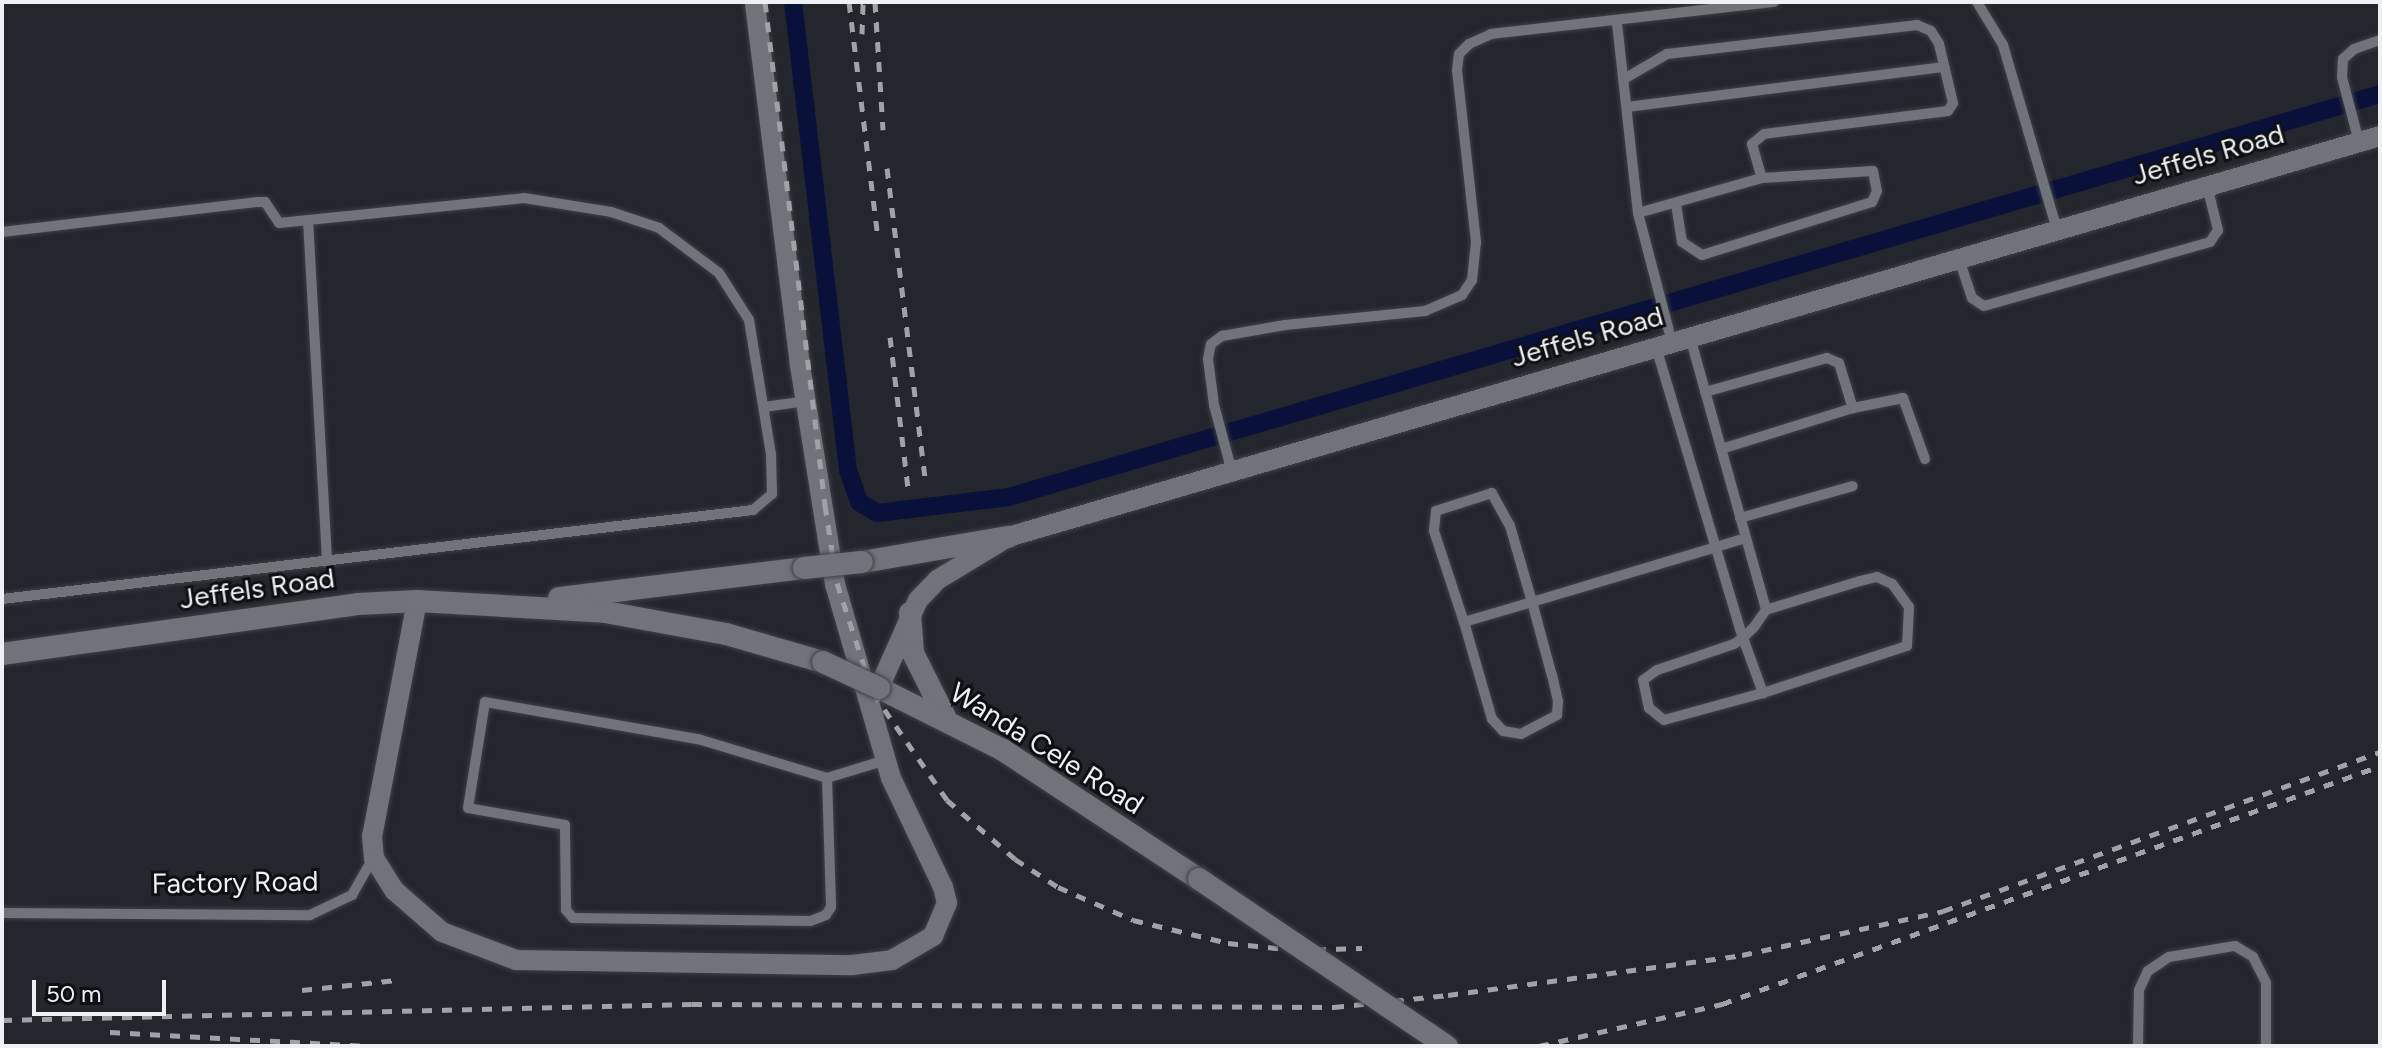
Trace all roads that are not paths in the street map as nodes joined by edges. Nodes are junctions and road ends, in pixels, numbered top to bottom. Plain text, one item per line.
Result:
1 (755, 2) edge
2 (1774, 2) edge
3 (1979, 3) edge
4 (1617, 23) junction
5 (2380, 40) edge
6 (1944, 67) junction
7 (1624, 79) junction
8 (1627, 107) junction
9 (2380, 136) edge
10 (2359, 142) junction
11 (1762, 178) junction
12 (2207, 186) junction
13 (1676, 206) junction
14 (1638, 213) junction
15 (308, 220) junction
16 (2054, 220) junction
17 (2, 232) edge
18 (1959, 259) junction
19 (1673, 343) junction
20 (1705, 392) junction
21 (806, 401) junction
22 (764, 407) junction
23 (1853, 408) junction
24 (1721, 449) junction
25 (1925, 459) dead end
26 (1232, 472) junction
27 (1853, 486) dead end
28 (1740, 518) junction
29 (1008, 537) junction
30 (1746, 538) junction
31 (1716, 547) junction
32 (327, 562) junction
33 (2, 599) edge
34 (417, 601) junction
35 (1532, 602) junction
36 (522, 604) junction
37 (1766, 610) junction
38 (910, 613) junction
39 (1464, 622) junction
40 (1743, 638) junction
41 (2, 654) edge
42 (890, 692) junction
43 (1763, 693) junction
44 (945, 717) junction
45 (886, 760) junction
46 (827, 778) junction
47 (374, 858) junction
48 (2, 913) edge
49 (1447, 1046) edge
50 (2138, 1046) edge
51 (2266, 1046) edge

1 - 21 street
2 - 4 lane
3 - 16 lane
4 - 7 lane
4 - 26 lane
5 - 10 lane
6 - 7 lane
6 - 8 lane
6 - 11 lane
7 - 8 lane
8 - 14 lane
9 - 10 street, Jeffels Road
10 - 12 street, Jeffels Road
11 - 13 lane
11 - 13 lane
12 - 16 street, Jeffels Road
12 - 18 lane
13 - 14 lane
14 - 19 lane
15 - 17 lane
15 - 22 lane
15 - 32 lane
16 - 18 street, Jeffels Road
18 - 19 street, Jeffels Road
19 - 20 lane
19 - 26 street, Jeffels Road
19 - 31 lane
20 - 23 lane
20 - 24 lane
21 - 22 lane
21 - 45 street
22 - 32 lane
23 - 24 lane
23 - 25 lane
24 - 28 lane
26 - 29 street, Jeffels Road
27 - 28 lane
28 - 30 lane
29 - 36 main road, bridge
29 - 38 street, Jeffels Road
30 - 31 lane
30 - 37 lane
31 - 35 lane
31 - 40 lane
32 - 33 lane
34 - 36 main road, Jeffels Road
34 - 41 main road, Jeffels Road
34 - 47 street, Factory Road
35 - 39 lane
35 - 39 lane
35 - 39 lane
36 - 42 main road, Wanda Cele Road, bridge
37 - 40 lane
37 - 43 lane
38 - 42 street, Jeffels Road
38 - 44 main road
40 - 43 lane
40 - 43 lane
42 - 44 main road, Wanda Cele Road
44 - 49 main road, Wanda Cele Road, bridge
45 - 46 lane
45 - 47 street
46 - 46 lane
47 - 48 lane, Factory Road
50 - 51 lane

